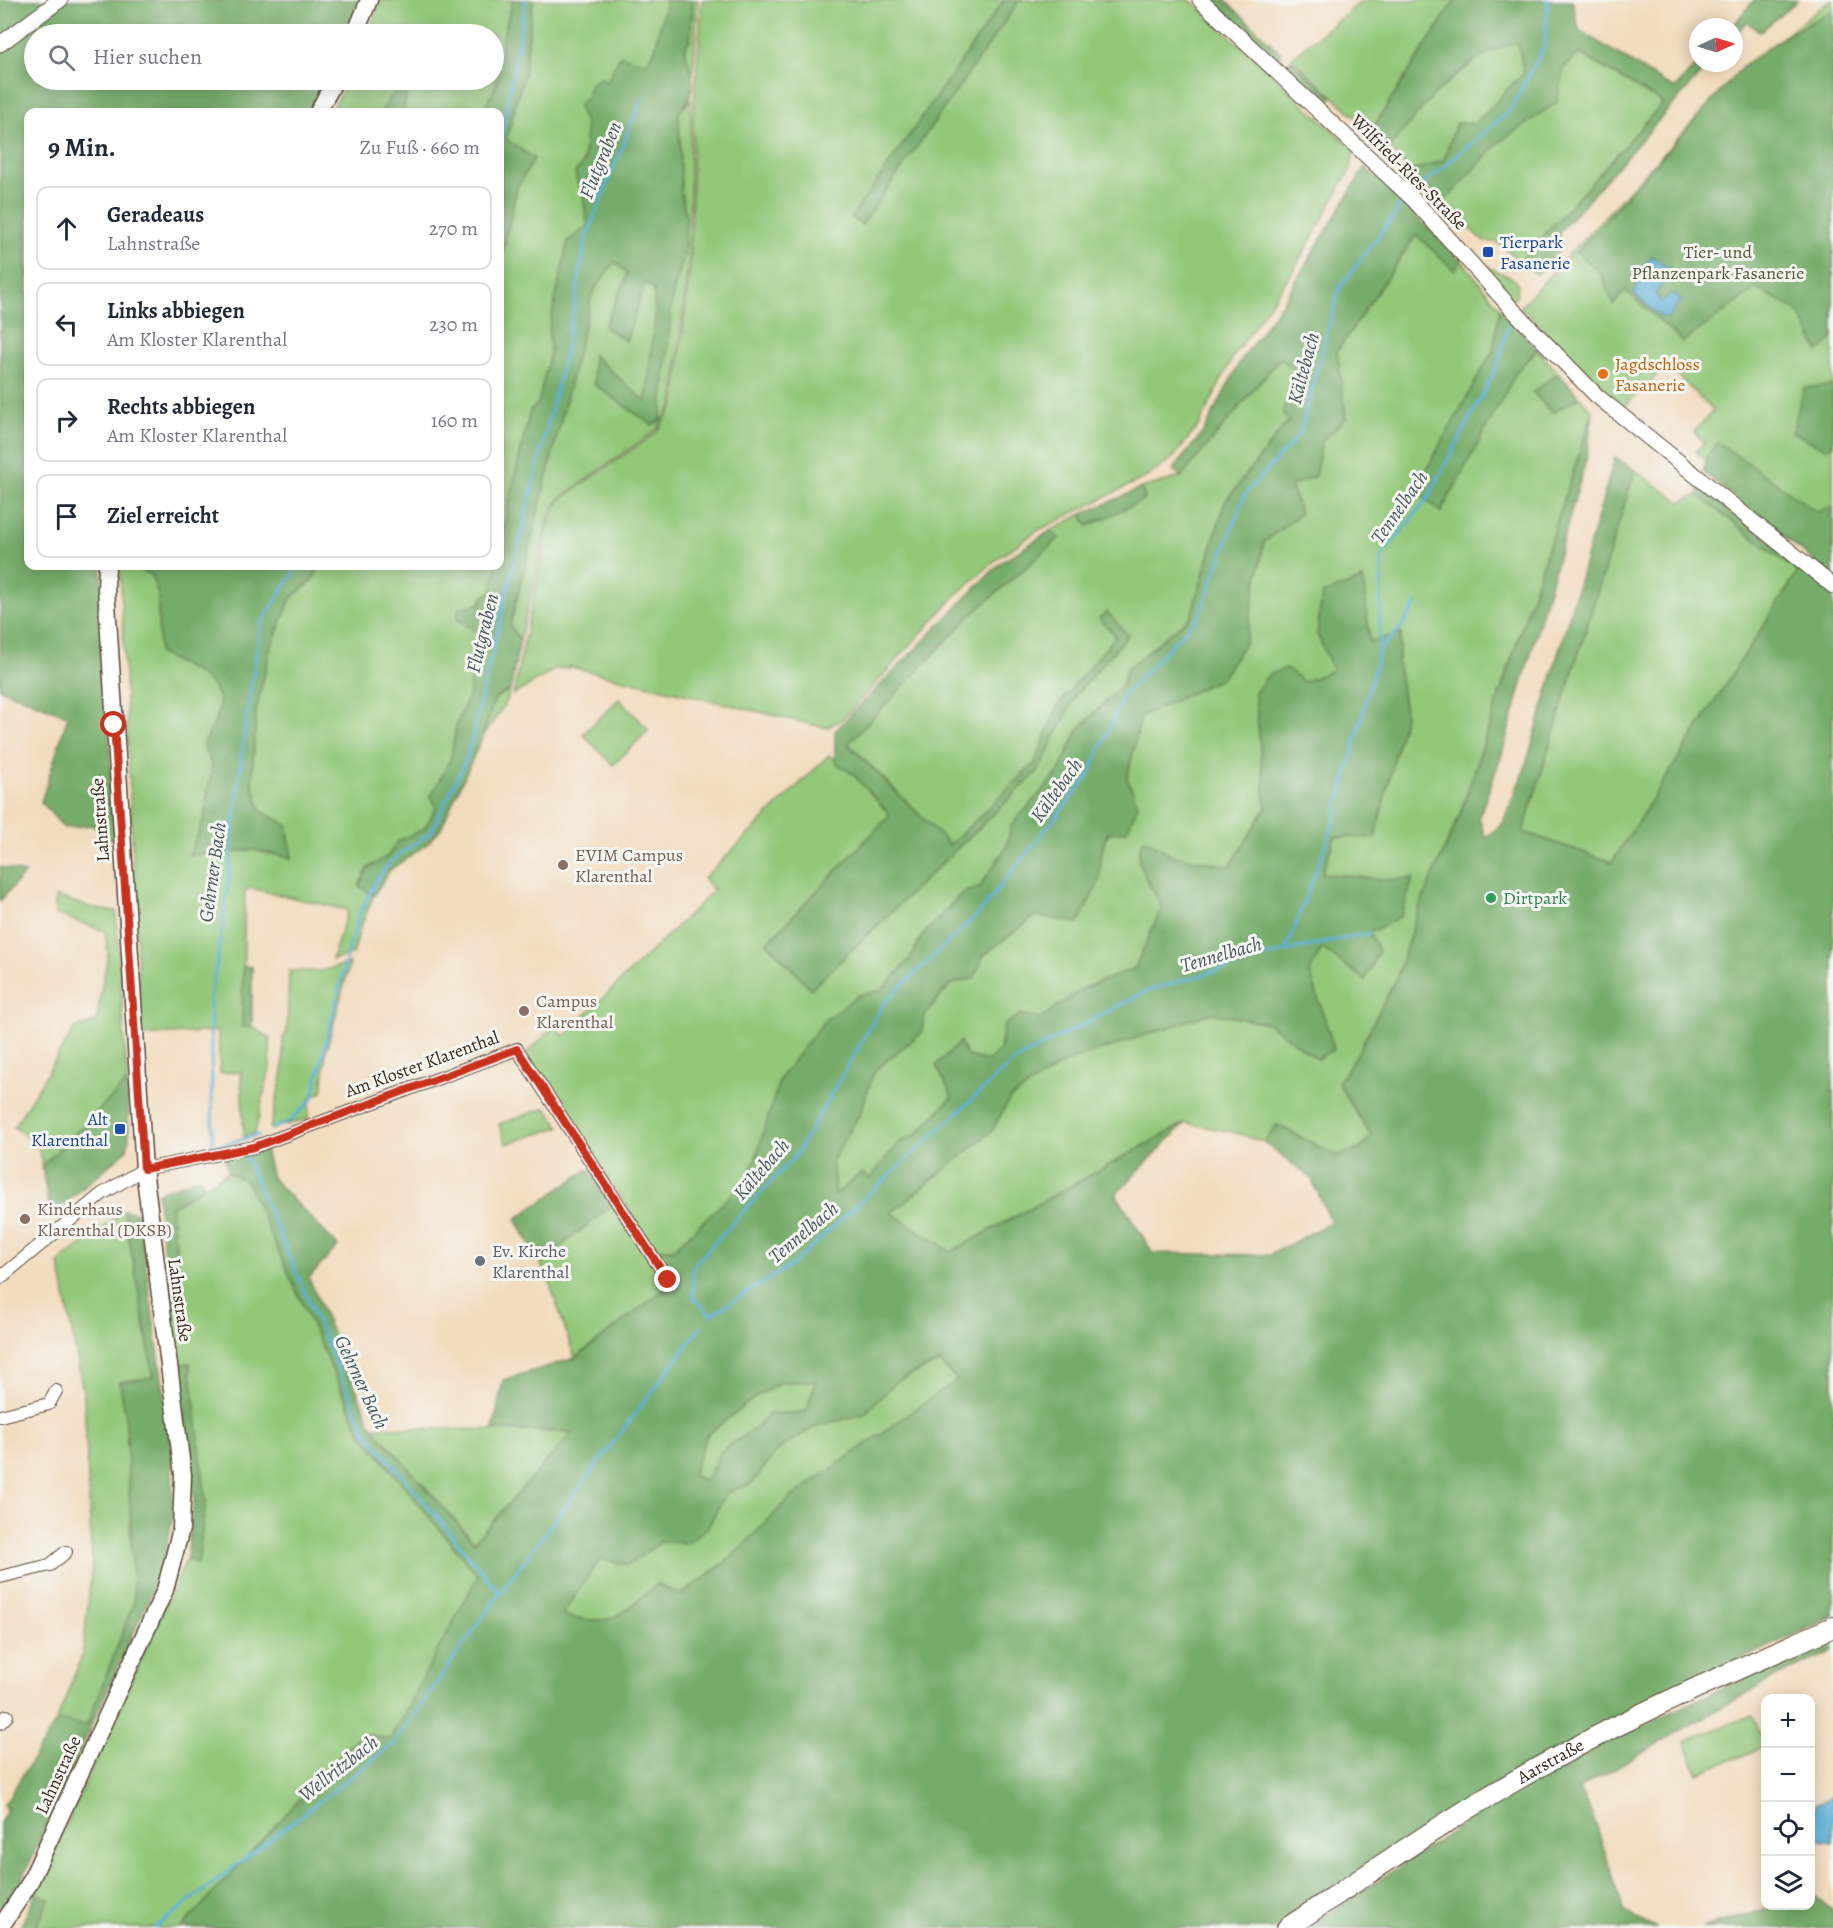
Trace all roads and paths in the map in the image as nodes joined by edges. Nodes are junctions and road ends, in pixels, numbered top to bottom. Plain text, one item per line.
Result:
1 (60, 0) edge
2 (369, 0) edge
3 (1200, 0) edge
4 (27, 24) edge
5 (359, 24) edge
6 (24, 26) edge
7 (0, 44) edge
8 (329, 90) edge
9 (320, 108) edge
10 (107, 570) edge
11 (1833, 586) edge
12 (144, 1169) junction
13 (0, 1278) edge
14 (668, 1280) dead end
15 (56, 1391) dead end
16 (0, 1416) edge
17 (66, 1552) dead end
18 (0, 1577) edge
19 (1833, 1627) edge
20 (0, 1928) edge
21 (1287, 1928) edge

1 - 4 street
2 - 5 main road
3 - 11 street, Wilfried-Ries-Straße
6 - 7 street
8 - 9 main road
10 - 12 main road, Lahnstraße
12 - 13 street
12 - 14 street, Am Kloster Klarenthal
12 - 20 main road, Lahnstraße
15 - 16 street
17 - 18 street
19 - 21 main road, Aarstraße

